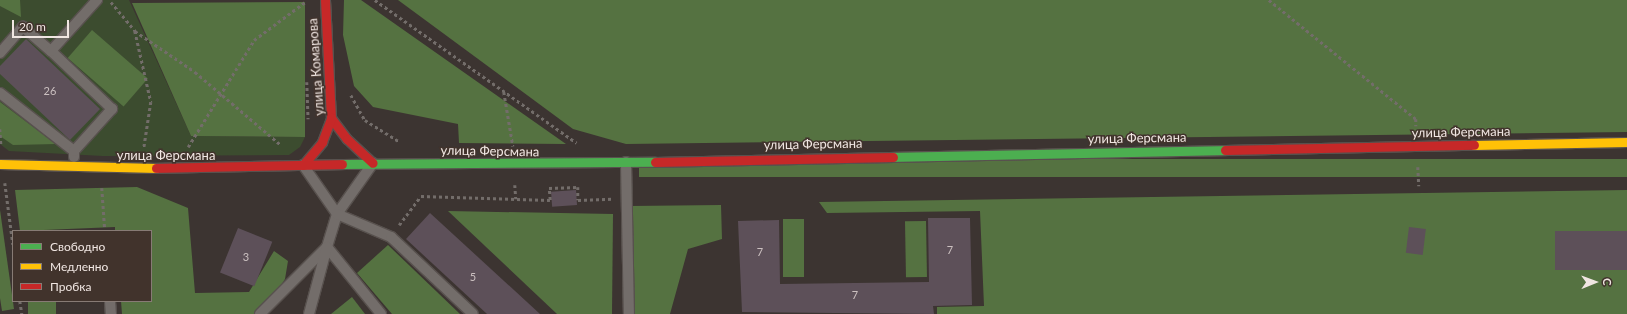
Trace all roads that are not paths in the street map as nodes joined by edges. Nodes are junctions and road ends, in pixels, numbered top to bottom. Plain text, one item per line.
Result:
1 (97, 0) edge
2 (325, 0) edge
3 (51, 51) junction
4 (0, 53) edge
5 (0, 93) edge
6 (331, 118) junction
7 (1627, 142) edge
8 (74, 151) junction
9 (626, 161) junction
10 (373, 163) junction
11 (1, 164) edge
12 (303, 165) junction
13 (74, 167) junction
14 (337, 214) junction
15 (326, 247) junction
16 (110, 302) edge
17 (111, 314) edge
18 (260, 314) edge
19 (309, 314) edge
20 (381, 314) edge
21 (473, 314) edge
22 (629, 314) edge

1 - 3 lane
2 - 6 street, улица Комарова
3 - 4 lane
3 - 8 lane
5 - 8 lane
6 - 10 street, улица Комарова
6 - 12 street
7 - 9 street, улица Ферсмана
8 - 13 lane
9 - 10 street, улица Ферсмана
9 - 22 lane
10 - 12 street, улица Ферсмана
10 - 14 lane
11 - 13 street, улица Ферсмана
12 - 13 street, улица Ферсмана
12 - 14 lane
14 - 15 lane
14 - 21 lane
15 - 18 lane
15 - 19 lane
15 - 20 lane
16 - 17 lane

